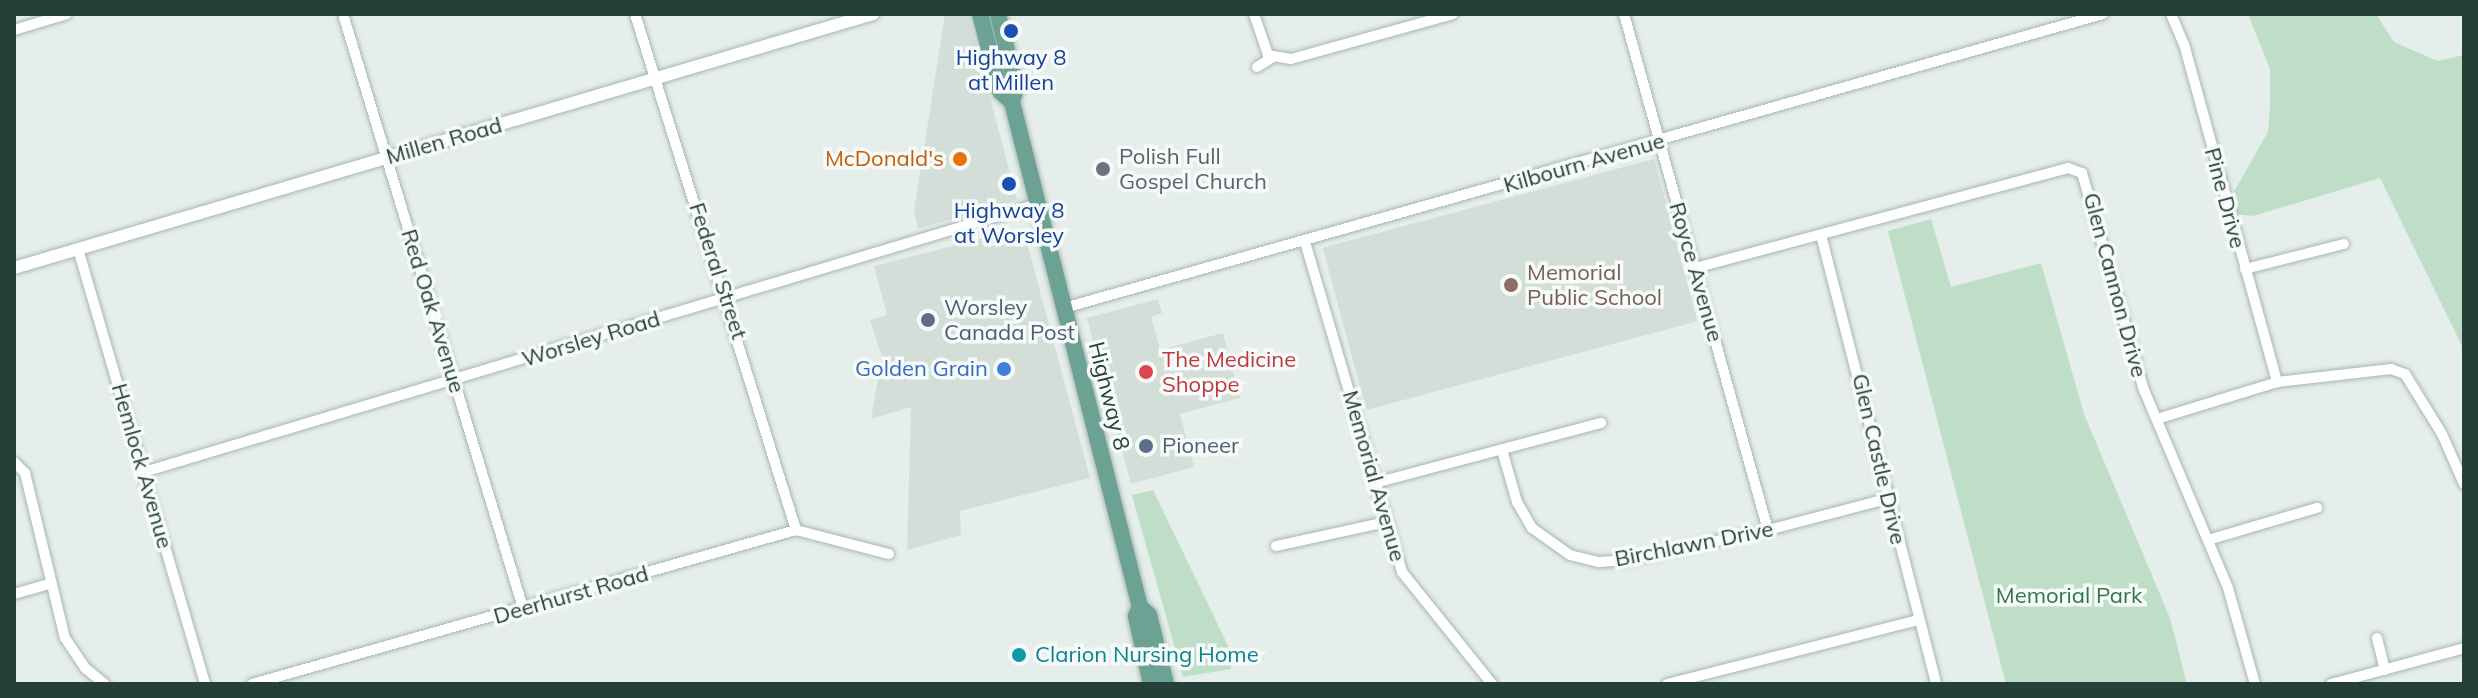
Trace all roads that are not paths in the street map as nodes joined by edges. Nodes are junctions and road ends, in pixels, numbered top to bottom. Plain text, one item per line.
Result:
1 (67, 14) edge
2 (343, 14) edge
3 (635, 14) edge
4 (873, 14) edge
5 (980, 14) edge
6 (998, 14) edge
7 (1254, 14) edge
8 (1453, 14) edge
9 (1624, 14) edge
10 (2103, 14) edge
11 (2171, 14) edge
12 (14, 30) edge
13 (1273, 57) junction
14 (1257, 67) dead end
15 (656, 78) junction
16 (1012, 102) junction
17 (1659, 141) junction
18 (386, 158) junction
19 (1038, 204) junction
20 (1821, 235) junction
21 (1305, 242) junction
22 (2344, 244) dead end
23 (78, 249) junction
24 (14, 268) edge
25 (1695, 268) junction
26 (2245, 269) junction
27 (727, 298) junction
28 (1064, 308) junction
29 (454, 380) junction
30 (2277, 382) junction
31 (2157, 419) junction
32 (1601, 423) dead end
33 (1502, 450) junction
34 (14, 462) edge
35 (144, 472) junction
36 (1375, 483) junction
37 (2464, 484) edge
38 (1886, 499) junction
39 (2317, 508) dead end
40 (1386, 522) junction
41 (796, 530) junction
42 (1768, 530) junction
43 (2208, 540) junction
44 (1276, 546) dead end
45 (889, 554) dead end
46 (48, 584) junction
47 (14, 594) edge
48 (1140, 607) junction
49 (523, 608) junction
50 (1919, 620) junction
51 (2377, 638) dead end
52 (2464, 648) edge
53 (2385, 670) junction
54 (105, 684) edge
55 (205, 684) edge
56 (252, 684) edge
57 (1151, 684) edge
58 (1166, 684) edge
59 (1492, 684) edge
60 (1667, 684) edge
61 (1936, 684) edge
62 (2255, 684) edge
63 (2331, 684) edge

1 - 12 street
2 - 18 street, Red Oak Avenue
3 - 15 street, Federal Street
4 - 15 street, Millen Road
5 - 16 main road, Highway 8
6 - 16 main road, Highway 8
7 - 13 street
8 - 13 street
9 - 17 street, Royce Avenue
10 - 17 street, Kilbourn Avenue
11 - 26 street, Pine Drive
13 - 14 street
15 - 18 street, Millen Road
15 - 27 street, Federal Street
16 - 19 main road, Highway 8
17 - 21 street, Kilbourn Avenue
17 - 25 street, Royce Avenue
18 - 23 street, Millen Road
18 - 29 street, Red Oak Avenue
19 - 27 street, Worsley Road
19 - 28 main road, Highway 8
20 - 25 street, Glen Cannon Drive
20 - 31 street, Glen Cannon Drive
20 - 38 street, Glen Castle Drive
21 - 28 street, Kilbourn Avenue
21 - 36 street, Memorial Avenue
22 - 26 street
23 - 24 street, Millen Road
23 - 35 street, Hemlock Avenue
25 - 42 street, Royce Avenue
26 - 30 street, Pine Drive
27 - 29 street, Worsley Road
27 - 41 street, Federal Street
28 - 48 main road, Highway 8
29 - 35 street, Worsley Road
29 - 49 street, Red Oak Avenue
30 - 31 street
30 - 37 street
31 - 43 street, Glen Cannon Drive
32 - 33 street
33 - 36 street
33 - 42 street, Birchlawn Drive
34 - 46 street
35 - 55 street, Hemlock Avenue
36 - 40 street, Memorial Avenue
38 - 42 street, Birchlawn Drive
38 - 50 street, Glen Castle Drive
39 - 43 street
40 - 44 street
40 - 59 street, Memorial Avenue
41 - 45 street
41 - 49 street, Deerhurst Road
43 - 62 street, Glen Cannon Drive
46 - 47 street
46 - 54 street
48 - 57 main road, Highway 8
48 - 58 main road, Highway 8
49 - 56 street, Deerhurst Road
50 - 60 street
50 - 61 street, Glen Castle Drive
51 - 53 street
52 - 53 street
53 - 63 street

